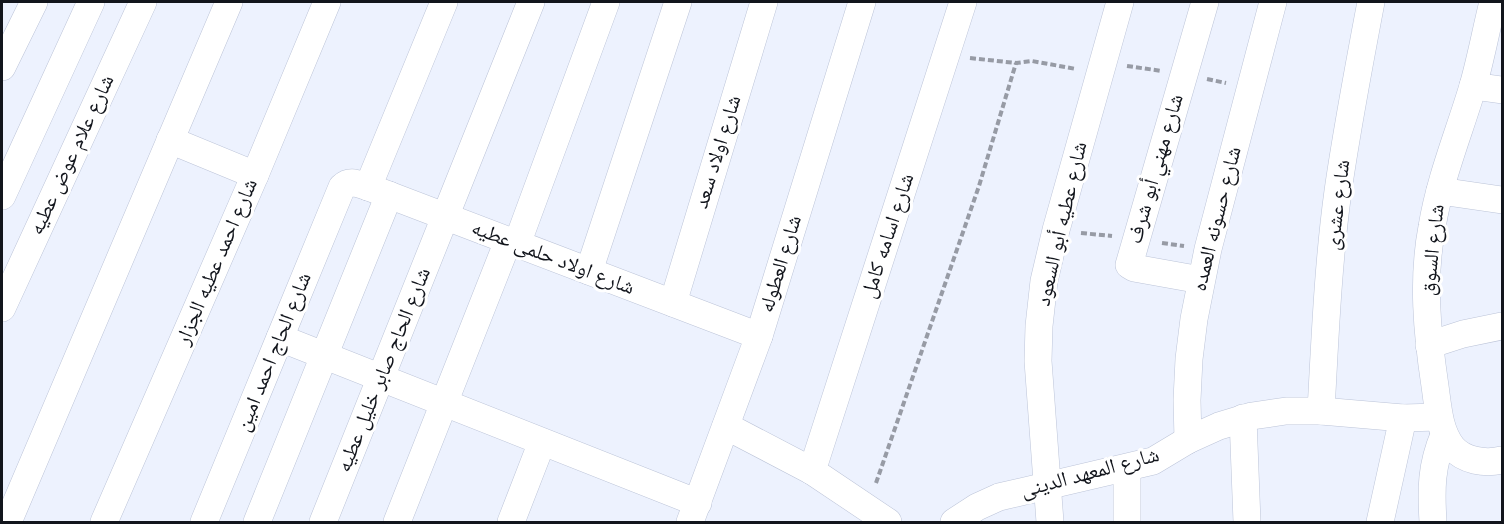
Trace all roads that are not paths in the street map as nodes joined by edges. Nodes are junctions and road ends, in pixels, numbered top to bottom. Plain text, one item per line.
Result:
1 (34, 2) edge
2 (91, 2) edge
3 (143, 2) edge
4 (229, 2) edge
5 (327, 2) edge
6 (444, 2) edge
7 (531, 2) edge
8 (606, 2) edge
9 (678, 2) edge
10 (764, 2) edge
11 (862, 2) edge
12 (963, 2) edge
13 (1120, 2) edge
14 (1205, 2) edge
15 (1273, 2) edge
16 (1371, 2) edge
17 (1493, 2) edge
18 (2, 68) edge
19 (1473, 86) junction
20 (1503, 90) edge
21 (170, 140) junction
22 (255, 175) junction
23 (367, 189) junction
24 (1440, 191) junction
25 (2, 196) edge
26 (1503, 200) edge
27 (446, 217) junction
28 (513, 242) junction
29 (589, 272) junction
30 (1201, 280) junction
31 (673, 303) junction
32 (2, 308) edge
33 (1503, 326) edge
34 (759, 336) junction
35 (280, 338) junction
36 (1429, 345) junction
37 (324, 356) junction
38 (381, 378) junction
39 (444, 403) junction
40 (1321, 411) junction
41 (1243, 418) junction
42 (1403, 418) junction
43 (726, 426) junction
44 (1442, 426) junction
45 (1188, 440) junction
46 (542, 442) junction
47 (1503, 460) edge
48 (1127, 468) junction
49 (812, 471) junction
50 (1047, 486) junction
51 (694, 513) edge
52 (873, 517) edge
53 (8, 522) edge
54 (104, 522) edge
55 (204, 522) edge
56 (256, 522) edge
57 (323, 522) edge
58 (397, 522) edge
59 (511, 522) edge
60 (954, 522) edge
61 (1050, 522) edge
62 (1127, 522) edge
63 (1247, 522) edge
64 (1380, 522) edge
65 (1433, 522) edge

1 - 18 street
2 - 25 street
3 - 32 street, شارع علام عوض عطيه
4 - 21 street
5 - 22 street, شارع احمد عطيه الجزار
6 - 23 street
7 - 27 street, شارع الحاج صابر خليل عطيه
8 - 28 street
9 - 29 street
10 - 31 street, شارع اولاد سعد
11 - 34 street, شارع العطوله
12 - 49 street, شارع اسامه كامل
13 - 50 street, شارع عطيه أبو السعود
14 - 30 street, شارع مهني أبو شرف
15 - 30 street, شارع حسونه العمده
16 - 40 street, شارع عشرى
17 - 19 street, شارع السوق
19 - 20 street
19 - 24 street, شارع السوق
21 - 22 street
21 - 53 street
22 - 54 street, شارع احمد عطيه الجزار
23 - 27 street, شارع اولاد حلمى عطيه
23 - 35 street, شارع الحاج احمد امين
23 - 37 street
24 - 26 street
24 - 36 street, شارع السوق
27 - 28 street, شارع اولاد حلمى عطيه
27 - 38 street, شارع الحاج صابر خليل عطيه
28 - 29 street, شارع اولاد حلمى عطيه
28 - 39 street
29 - 31 street, شارع اولاد حلمى عطيه
30 - 45 street, شارع حسونه العمده
31 - 34 street, شارع اولاد حلمى عطيه
33 - 36 street
34 - 43 street, شارع العطوله
35 - 37 street
35 - 55 street, شارع الحاج احمد امين
36 - 44 street, شارع السوق
37 - 38 street
37 - 56 street
38 - 39 street
38 - 57 street, شارع الحاج صابر خليل عطيه
39 - 46 street
39 - 58 street
40 - 41 street, شارع المعهد الدينى
40 - 42 street, شارع المعهد الدينى
41 - 45 street, شارع المعهد الدينى
41 - 63 street
42 - 44 street, شارع المعهد الدينى
42 - 64 street
43 - 49 street
43 - 51 street, شارع العطوله
44 - 47 street
44 - 65 street
45 - 48 street, شارع المعهد الدينى
46 - 51 street
46 - 59 street
48 - 50 street, شارع المعهد الدينى
48 - 62 street
49 - 52 street
50 - 60 street, شارع المعهد الدينى
50 - 61 street, شارع عطيه أبو السعود

